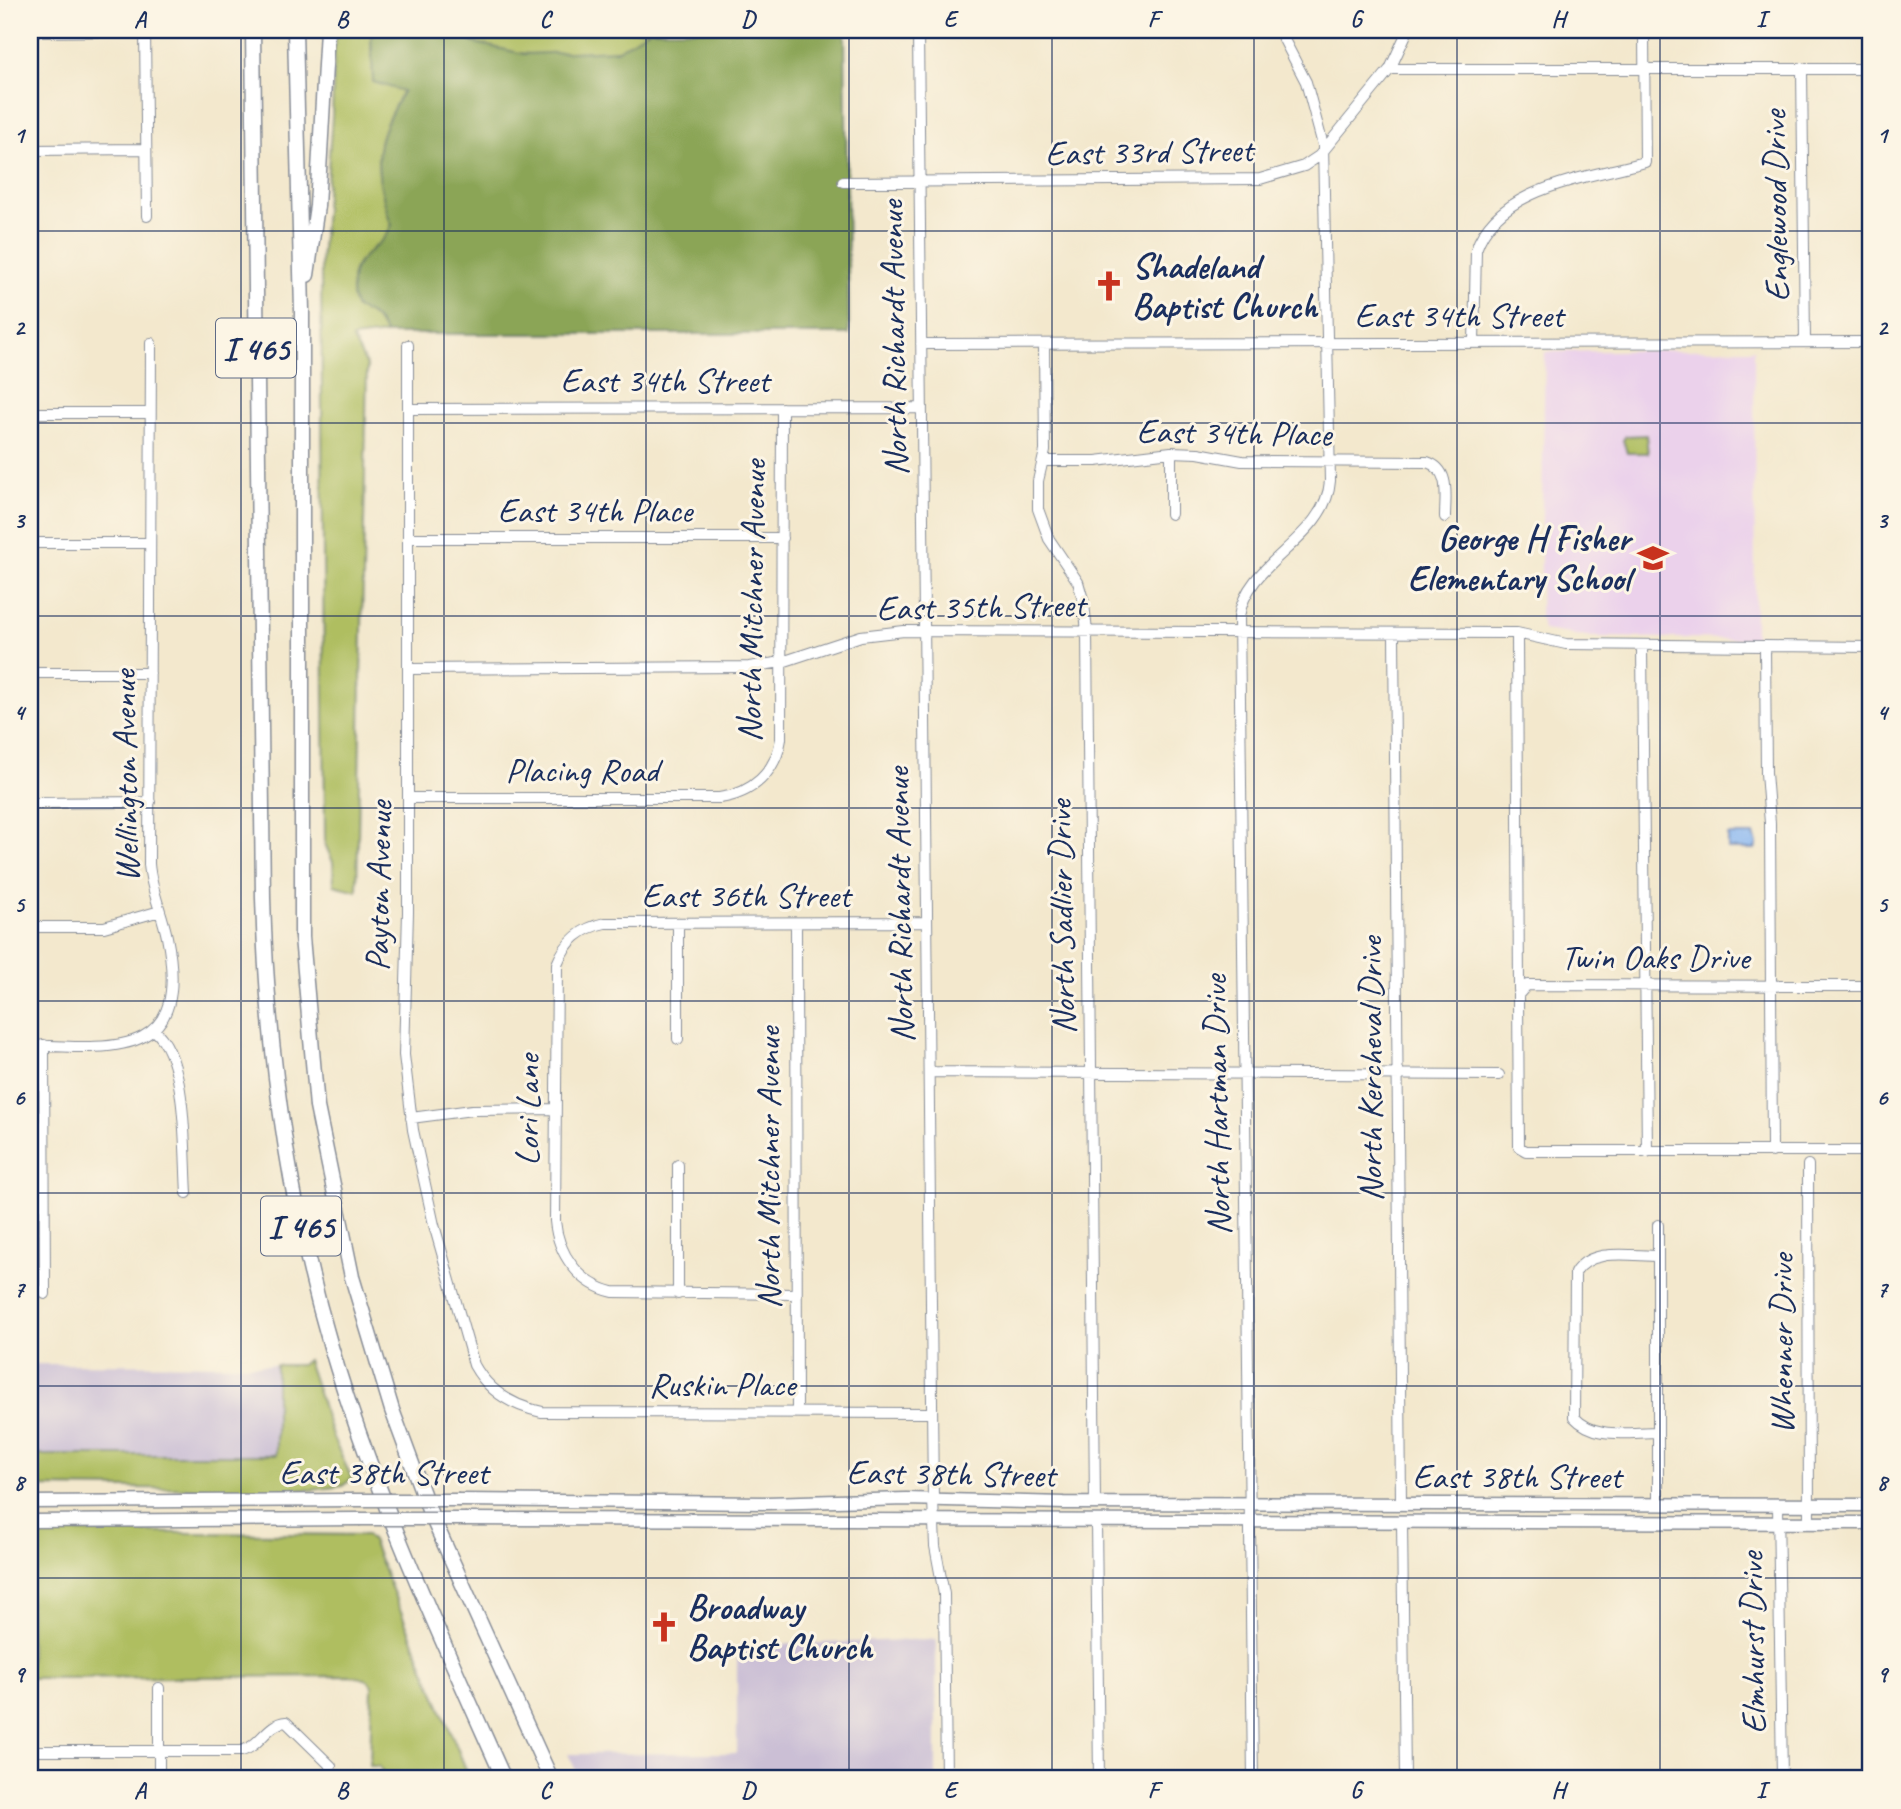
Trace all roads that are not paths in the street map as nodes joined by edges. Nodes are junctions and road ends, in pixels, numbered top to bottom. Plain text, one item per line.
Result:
1 (145, 30) edge
2 (253, 30) edge
3 (295, 30) edge
4 (327, 30) edge
5 (918, 30) edge
6 (1279, 30) edge
7 (1408, 30) edge
8 (1644, 30) edge
9 (30, 32) edge
10 (1644, 68) junction
11 (1802, 68) junction
12 (1390, 69) junction
13 (1871, 69) edge
14 (146, 149) junction
15 (30, 150) edge
16 (1324, 151) junction
17 (919, 181) junction
18 (843, 182) dead end
19 (147, 216) dead end
20 (302, 311) junction
21 (1805, 342) junction
22 (1871, 342) edge
23 (151, 343) dead end
24 (1327, 343) junction
25 (1474, 343) junction
26 (921, 344) junction
27 (1044, 344) junction
28 (408, 345) dead end
29 (782, 408) junction
30 (922, 408) junction
31 (408, 409) junction
32 (30, 413) edge
33 (150, 413) junction
34 (1171, 452) junction
35 (1044, 461) junction
36 (1330, 461) junction
37 (1171, 514) dead end
38 (1445, 517) dead end
39 (408, 538) junction
40 (782, 538) junction
41 (30, 543) edge
42 (150, 543) junction
43 (924, 631) junction
44 (1087, 632) junction
45 (1239, 632) junction
46 (1394, 632) junction
47 (1517, 632) junction
48 (1642, 647) junction
49 (1765, 647) junction
50 (1871, 647) edge
51 (782, 662) junction
52 (408, 668) junction
53 (30, 673) edge
54 (150, 673) junction
55 (753, 787) joint
56 (408, 798) junction
57 (150, 802) junction
58 (30, 803) edge
59 (160, 911) junction
60 (927, 922) junction
61 (678, 923) junction
62 (796, 923) junction
63 (30, 927) edge
64 (570, 941) joint
65 (1644, 985) junction
66 (1772, 985) junction
67 (1871, 986) edge
68 (1520, 990) junction
69 (155, 1030) junction
70 (678, 1039) dead end
71 (30, 1045) edge
72 (44, 1045) junction
73 (929, 1072) junction
74 (1091, 1073) junction
75 (1243, 1074) junction
76 (1398, 1074) junction
77 (1499, 1075) dead end
78 (555, 1109) junction
79 (411, 1118) junction
80 (1871, 1151) edge
81 (1647, 1152) junction
82 (1772, 1152) junction
83 (678, 1165) dead end
84 (1808, 1165) dead end
85 (187, 1193) dead end
86 (1658, 1225) dead end
87 (1658, 1256) junction
88 (45, 1294) dead end
89 (678, 1294) junction
90 (796, 1294) junction
91 (513, 1404) joint
92 (797, 1412) junction
93 (932, 1413) junction
94 (1658, 1432) junction
95 (933, 1500) junction
96 (30, 1502) edge
97 (1095, 1504) junction
98 (1248, 1504) junction
99 (1401, 1504) junction
100 (1658, 1505) junction
101 (1779, 1505) junction
102 (1809, 1505) junction
103 (1871, 1505) edge
104 (30, 1521) edge
105 (934, 1521) junction
106 (1096, 1521) junction
107 (1248, 1521) junction
108 (1402, 1522) junction
109 (1779, 1523) junction
110 (1809, 1523) junction
111 (1871, 1523) edge
112 (159, 1688) dead end
113 (159, 1750) junction
114 (30, 1751) edge
115 (331, 1766) dead end
116 (503, 1777) edge
117 (159, 1779) edge
118 (551, 1779) edge
119 (946, 1779) edge
120 (1099, 1779) edge
121 (1253, 1779) edge
122 (1405, 1779) edge
123 (1782, 1779) edge

1 - 9 street
1 - 14 street
2 - 116 highway, I 465
3 - 20 highway, I 465
4 - 20 highway
5 - 17 street, North Richardt Avenue
6 - 16 street, North Hartman Drive
7 - 12 street
8 - 10 street
10 - 11 street
10 - 12 street
10 - 25 street
11 - 13 street
11 - 21 street, Englewood Drive
12 - 16 street, East 33rd Street
14 - 15 street
14 - 19 street
16 - 17 street, East 33rd Street
16 - 24 street, North Hartman Drive
17 - 18 street, East 33rd Street
17 - 26 street, North Richardt Avenue
20 - 118 highway, I 465
21 - 22 street, East 34th Street
21 - 25 street, East 34th Street
23 - 33 street, Wellington Avenue
24 - 25 street, East 34th Street
24 - 27 street, East 34th Street
24 - 36 street, North Hartman Drive
26 - 27 street, East 34th Street
26 - 30 street, North Richardt Avenue
27 - 35 street, North Sadlier Drive
28 - 31 street, Payton Avenue
29 - 30 street, East 34th Street
29 - 31 street, East 34th Street
29 - 40 street, North Mitchner Avenue
30 - 43 street, North Richardt Avenue
31 - 39 street, Payton Avenue
32 - 33 street
33 - 42 street, Wellington Avenue
34 - 35 street, East 34th Place
34 - 36 street, East 34th Place
34 - 37 street
35 - 44 street, North Sadlier Drive
36 - 38 street, East 34th Place
36 - 45 street, North Hartman Drive
39 - 40 street, East 34th Place
39 - 52 street, Payton Avenue
40 - 51 street, North Mitchner Avenue
41 - 42 street
42 - 54 street, Wellington Avenue
43 - 44 street, East 35th Street
43 - 51 street, East 35th Street
43 - 60 street, North Richardt Avenue
44 - 45 street, East 35th Street
44 - 74 street, North Sadlier Drive
45 - 46 street, East 35th Street
45 - 75 street, North Hartman Drive
46 - 47 street, East 35th Street
46 - 76 street, North Kercheval Drive
47 - 48 street, East 35th Street
47 - 68 street
48 - 49 street, East 35th Street
48 - 65 street
49 - 50 street, East 35th Street
49 - 66 street
51 - 52 street, East 35th Street
51 - 55 street, North Mitchner Avenue
52 - 56 street, Payton Avenue
53 - 54 street
54 - 57 street, Wellington Avenue
55 - 56 street, Placing Road
56 - 79 street, Payton Avenue
57 - 58 street
57 - 59 street, Wellington Avenue
59 - 63 street
59 - 69 street, Wellington Avenue
60 - 62 street, East 36th Street
60 - 73 street, North Richardt Avenue
61 - 62 street, East 36th Street
61 - 64 street, East 36th Street
61 - 70 street
62 - 90 street, North Mitchner Avenue
64 - 78 street, Lori Lane
65 - 66 street, Twin Oaks Drive
65 - 68 street, Twin Oaks Drive
65 - 81 street
66 - 67 street, Twin Oaks Drive
66 - 82 street
68 - 81 street, Twin Oaks Drive
69 - 72 street
69 - 85 street
71 - 72 street
72 - 88 street
73 - 74 street
73 - 93 street, North Richardt Avenue
74 - 75 street
74 - 97 street, North Sadlier Drive
75 - 76 street
75 - 98 street, North Hartman Drive
76 - 77 street
76 - 99 street, North Kercheval Drive
78 - 79 street
78 - 89 street, Lori Lane
79 - 91 street, Payton Avenue
80 - 82 street
81 - 82 street
83 - 89 street
84 - 102 street, Whenner Drive
86 - 87 street
87 - 94 street
87 - 94 street
89 - 90 street
90 - 92 street, North Mitchner Avenue
91 - 92 street, Ruskin Place
92 - 93 street, Ruskin Place
93 - 95 street, North Richardt Avenue
94 - 100 street
95 - 96 main road, East 38th Street, bridge
95 - 97 main road, East 38th Street
95 - 105 street, North Richardt Avenue
97 - 98 main road, East 38th Street
98 - 99 main road, East 38th Street
98 - 107 street, North Hartman Drive
99 - 100 main road, East 38th Street
100 - 101 main road, East 38th Street
101 - 102 main road, East 38th Street
101 - 109 street, Elmhurst Drive
102 - 103 main road, East 38th Street
102 - 110 street, Whenner Drive
104 - 105 main road, East 38th Street, bridge
105 - 106 main road, East 38th Street
105 - 119 street, North Richardt Avenue
106 - 107 main road, East 38th Street
106 - 120 street
107 - 108 main road, East 38th Street
107 - 121 street, North Hartman Drive
108 - 109 main road, East 38th Street
108 - 122 street
109 - 110 main road, East 38th Street
109 - 123 street, Elmhurst Drive
110 - 111 main road, East 38th Street
112 - 113 street
113 - 114 street
113 - 115 street
113 - 117 street

